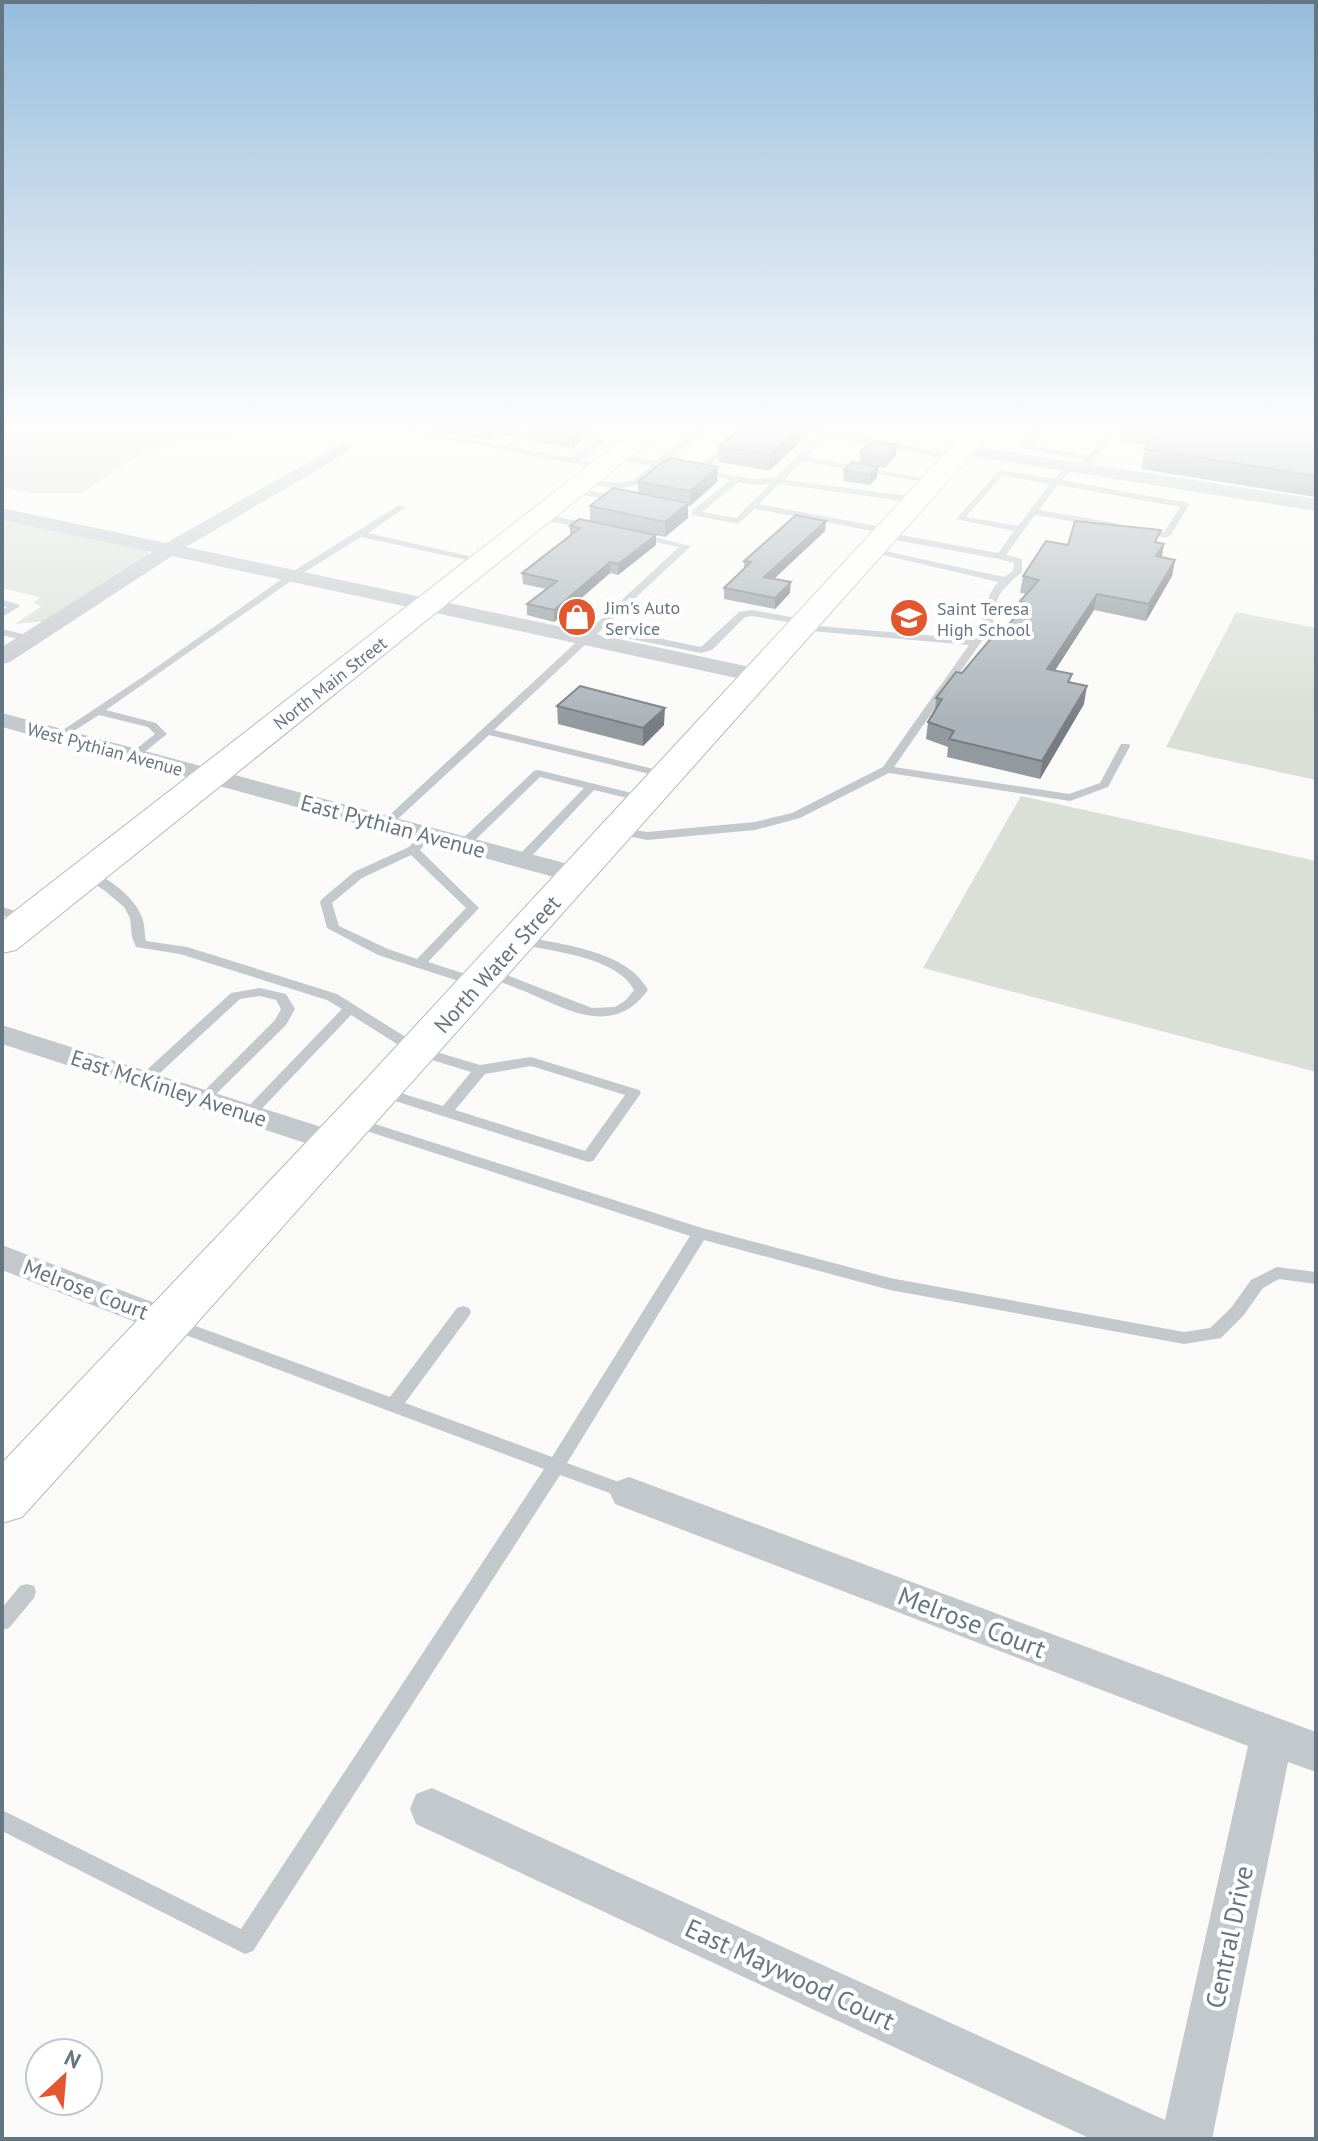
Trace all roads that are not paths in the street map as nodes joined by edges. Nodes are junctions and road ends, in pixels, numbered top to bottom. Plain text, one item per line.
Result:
1 (48, 524) edge
2 (213, 524) edge
3 (376, 524) edge
4 (533, 524) edge
5 (578, 524) edge
6 (823, 524) edge
7 (895, 524) edge
8 (989, 524) edge
9 (1024, 524) edge
10 (1103, 524) edge
11 (1173, 524) edge
12 (1121, 527) edge
13 (600, 528) edge
14 (1020, 529) junction
15 (1136, 530) edge
16 (360, 534) junction
17 (628, 534) edge
18 (881, 539) junction
19 (168, 550) junction
20 (1000, 556) junction
21 (485, 561) junction
22 (292, 576) junction
23 (1004, 580) junction
24 (2, 603) edge
25 (428, 606) junction
26 (2, 614) edge
27 (802, 624) junction
28 (2, 632) edge
29 (31, 639) junction
30 (594, 641) junction
31 (975, 642) junction
32 (2, 657) edge
33 (755, 675) junction
34 (98, 711) junction
35 (2, 720) edge
36 (486, 731) junction
37 (59, 736) junction
38 (1125, 746) dead end
39 (133, 756) junction
40 (887, 769) junction
41 (209, 777) junction
42 (592, 786) junction
43 (656, 787) junction
44 (386, 824) junction
45 (616, 831) junction
46 (420, 842) junction
47 (464, 844) junction
48 (521, 860) junction
49 (87, 874) junction
50 (578, 875) junction
51 (16, 915) edge
52 (519, 940) junction
53 (2, 941) edge
54 (419, 964) junction
55 (484, 978) junction
56 (284, 981) junction
57 (271, 994) junction
58 (351, 1007) junction
59 (2, 1034) edge
60 (418, 1051) junction
61 (480, 1070) junction
62 (144, 1080) junction
63 (381, 1092) junction
64 (203, 1099) junction
65 (446, 1112) junction
66 (249, 1114) junction
67 (344, 1132) junction
68 (700, 1233) junction
69 (2, 1257) edge
70 (1316, 1278) edge
71 (463, 1312) dead end
72 (169, 1322) junction
73 (393, 1406) junction
74 (556, 1466) junction
75 (629, 1493) joint
76 (2, 1500) edge
77 (27, 1592) dead end
78 (2, 1622) edge
79 (1272, 1736) junction
80 (1316, 1752) edge
81 (432, 1809) dead end
82 (2, 1820) edge
83 (1148, 2139) edge
84 (1186, 2139) edge

1 - 19 street
2 - 19 street
3 - 16 lane
4 - 21 main road, North Main Street
5 - 13 lane
6 - 18 lane
7 - 18 main road, North Water Street
8 - 14 lane
9 - 14 lane
10 - 12 lane
11 - 15 lane
14 - 20 lane
16 - 21 lane
16 - 22 lane
17 - 30 lane
18 - 20 lane
18 - 23 lane
18 - 27 main road, North Water Street
19 - 22 street
19 - 29 street
20 - 23 lane
21 - 25 main road, North Main Street
22 - 25 street
22 - 34 lane
23 - 31 lane
24 - 26 lane
25 - 30 street
25 - 41 main road, North Main Street
27 - 30 lane
27 - 31 lane
27 - 33 main road, North Water Street
28 - 29 lane
29 - 32 street
30 - 33 street
30 - 36 lane
31 - 40 lane
33 - 43 main road, North Water Street
34 - 37 lane
34 - 39 lane
35 - 37 street, West Pythian Avenue
36 - 43 lane
36 - 44 lane
37 - 39 street, West Pythian Avenue
38 - 40 lane
39 - 41 street, West Pythian Avenue
40 - 45 lane
41 - 44 street, East Pythian Avenue
41 - 49 main road, North Main Street
42 - 43 lane
42 - 47 lane
42 - 48 lane
43 - 45 main road, North Water Street
44 - 46 street, East Pythian Avenue
45 - 50 main road, North Water Street
46 - 47 street, East Pythian Avenue
46 - 54 lane
46 - 54 lane
47 - 48 street, East Pythian Avenue
48 - 50 street, East Pythian Avenue
49 - 51 main road, North Main Street
49 - 56 lane
50 - 52 main road, North Water Street
51 - 53 main road, North Main Street
52 - 55 main road, North Water Street
52 - 55 lane
54 - 55 lane
55 - 60 main road, North Water Street
56 - 57 lane
56 - 58 lane
57 - 62 lane
57 - 64 lane
58 - 60 lane
58 - 66 lane
59 - 62 street, East McKinley Avenue
60 - 61 lane
60 - 63 main road, North Water Street
61 - 65 lane
61 - 65 lane
62 - 64 street, East McKinley Avenue
63 - 65 lane
63 - 67 main road, North Water Street
64 - 66 street, East McKinley Avenue
66 - 67 street, East McKinley Avenue
67 - 68 lane
67 - 72 main road, North Water Street
68 - 70 lane
68 - 74 lane
69 - 72 street, Melrose Court
71 - 73 lane
72 - 73 lane
72 - 76 main road, North Water Street
73 - 74 lane
74 - 75 lane
74 - 82 lane
75 - 79 street, Melrose Court
77 - 78 lane
79 - 80 street, Melrose Court
79 - 84 street, Central Drive
81 - 83 street, East Maywood Court

